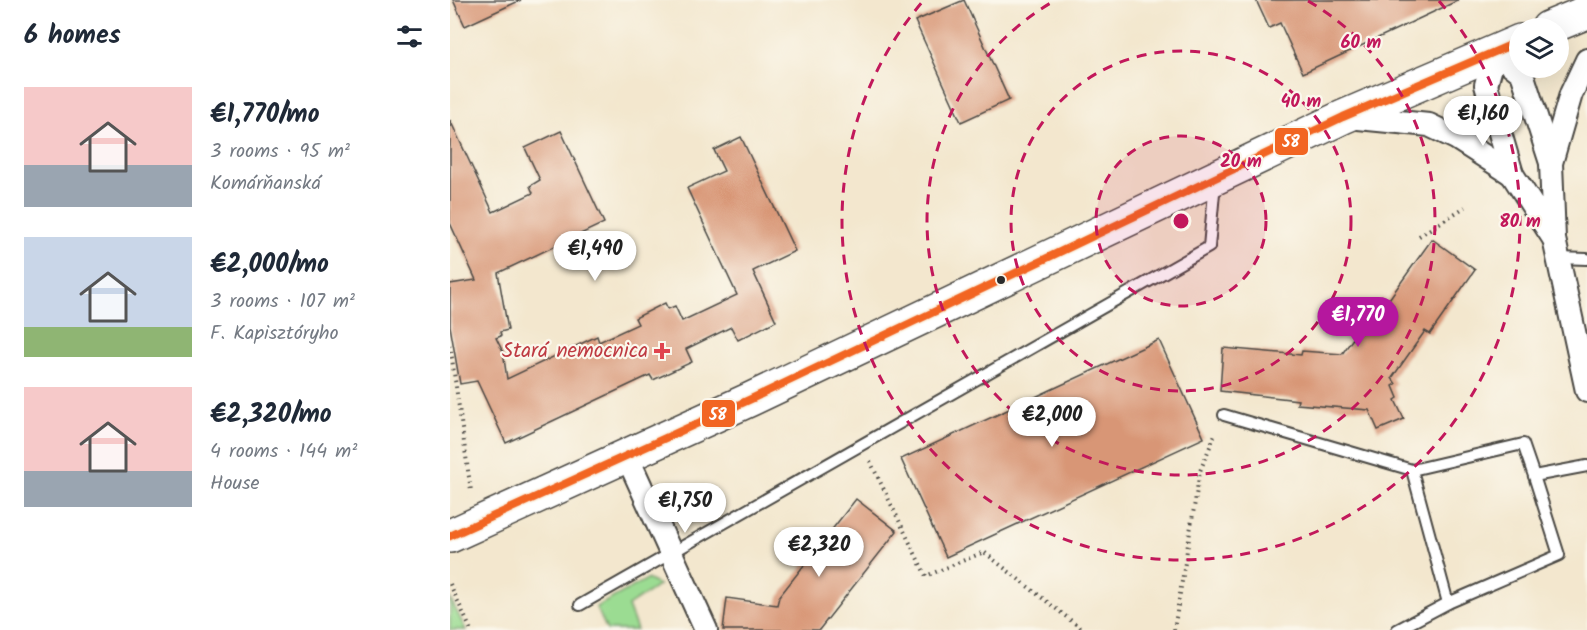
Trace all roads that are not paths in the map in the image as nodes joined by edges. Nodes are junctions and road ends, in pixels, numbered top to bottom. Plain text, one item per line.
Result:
1 (1587, 12) edge
2 (1569, 19) edge
3 (1507, 46) edge
4 (1587, 60) edge
5 (1343, 117) junction
6 (1551, 162) junction
7 (1512, 174) junction
8 (1215, 178) junction
9 (1556, 249) junction
10 (1587, 259) edge
11 (1587, 391) edge
12 (1224, 416) road end
13 (626, 454) junction
14 (1587, 466) edge
15 (1412, 470) junction
16 (1534, 476) junction
17 (450, 536) edge
18 (672, 554) junction
19 (1448, 603) junction
20 (580, 605) dead end
21 (706, 630) edge
22 (1397, 630) edge

1 - 2 main road
3 - 5 main road
3 - 6 street
3 - 7 street
4 - 6 street
5 - 7 street
5 - 8 main road
6 - 9 street
7 - 9 street
8 - 13 main road
8 - 18 lane
9 - 10 lane
9 - 11 street
12 - 15 lane
13 - 17 main road
13 - 18 street
14 - 16 lane
15 - 16 lane
15 - 19 lane
16 - 19 lane
18 - 20 lane
18 - 21 street
19 - 22 lane

